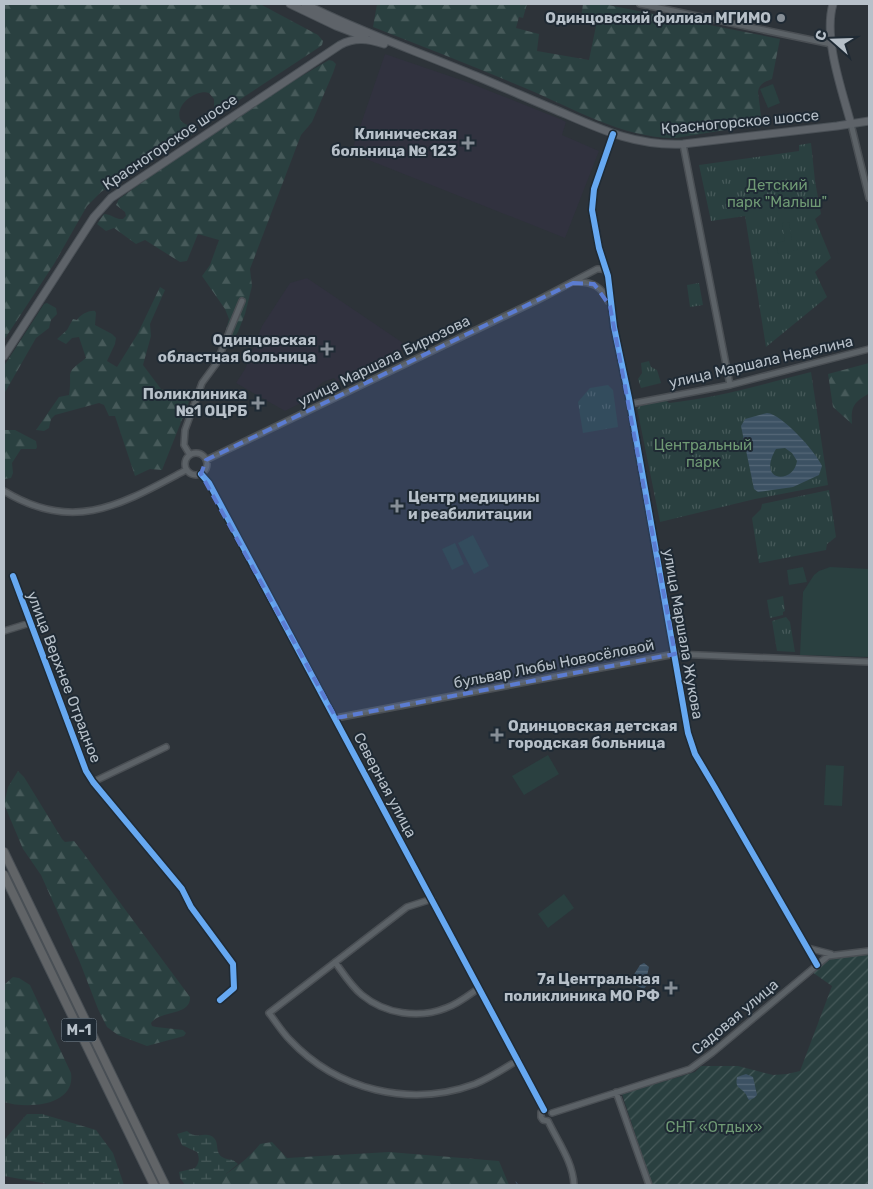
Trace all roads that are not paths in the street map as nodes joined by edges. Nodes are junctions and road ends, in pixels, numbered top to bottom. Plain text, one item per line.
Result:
1 (290, 4) edge
2 (305, 4) edge
3 (640, 4) edge
4 (833, 4) edge
5 (384, 44) junction
6 (831, 44) junction
7 (437, 60) junction
8 (869, 121) edge
9 (851, 124) junction
10 (613, 134) junction
11 (683, 144) junction
12 (867, 178) edge
13 (869, 198) edge
14 (599, 248) junction
15 (596, 270) junction
16 (608, 276) junction
17 (573, 283) junction
18 (596, 285) junction
19 (242, 301) dead end
20 (610, 306) junction
21 (869, 349) edge
22 (4, 356) edge
23 (730, 386) junction
24 (630, 404) junction
25 (190, 455) junction
26 (206, 460) junction
27 (186, 470) junction
28 (201, 474) junction
29 (4, 491) edge
30 (12, 576) dead end
31 (30, 623) junction
32 (4, 631) edge
33 (675, 654) junction
34 (869, 662) edge
35 (336, 718) junction
36 (166, 747) dead end
37 (93, 782) junction
38 (4, 851) edge
39 (4, 875) edge
40 (432, 899) junction
41 (808, 948) junction
42 (869, 951) edge
43 (835, 954) junction
44 (335, 962) junction
45 (817, 964) junction
46 (480, 988) junction
47 (220, 1000) dead end
48 (518, 1060) junction
49 (616, 1092) junction
50 (544, 1110) junction
51 (552, 1113) junction
52 (548, 1121) junction
53 (154, 1185) edge
54 (165, 1185) edge
55 (574, 1185) edge
56 (650, 1185) edge

1 - 5 main road
2 - 7 main road
3 - 6 street
4 - 6 main road
5 - 7 main road
5 - 22 main road, Красногорское шоссе
6 - 9 main road
7 - 10 main road, Красногорское шоссе
8 - 9 main road, Красногорское шоссе
9 - 11 main road, Красногорское шоссе
9 - 12 street
10 - 11 main road, Красногорское шоссе
10 - 14 street, улица Маршала Жукова
11 - 23 street
12 - 13 street
14 - 15 street
14 - 16 street, улица Маршала Жукова
15 - 16 street
15 - 17 street, улица Маршала Бирюзова
15 - 18 street
16 - 18 street
16 - 20 street, улица Маршала Жукова
17 - 18 street
17 - 26 street, улица Маршала Бирюзова
18 - 20 street
19 - 25 street
20 - 24 street, улица Маршала Жукова
21 - 23 street, улица Маршала Неделина
23 - 24 street, улица Маршала Неделина
24 - 33 street, улица Маршала Жукова
25 - 26 street
25 - 27 street
26 - 28 street
27 - 28 street
27 - 29 street
28 - 35 street, Северная улица
30 - 31 street, улица Верхнее Отрадное
31 - 32 street
31 - 37 street, улица Верхнее Отрадное
33 - 34 street, бульвар Любы Новосёловой
33 - 35 street, бульвар Любы Новосёловой
33 - 41 street, улица Маршала Жукова
35 - 40 street, Северная улица
36 - 37 street
37 - 47 street, улица Верхнее Отрадное
38 - 54 highway, М-1
39 - 53 highway, М-1
40 - 44 street
40 - 46 street, Северная улица
41 - 43 street
41 - 45 street, улица Маршала Жукова
42 - 43 street, Садовая улица
43 - 45 street, Садовая улица
44 - 46 street
44 - 48 street
45 - 49 street, Садовая улица
46 - 48 street, Северная улица
48 - 50 street, Северная улица
49 - 51 street, Садовая улица
49 - 56 street
50 - 51 street
50 - 52 street
51 - 52 street
52 - 55 street

